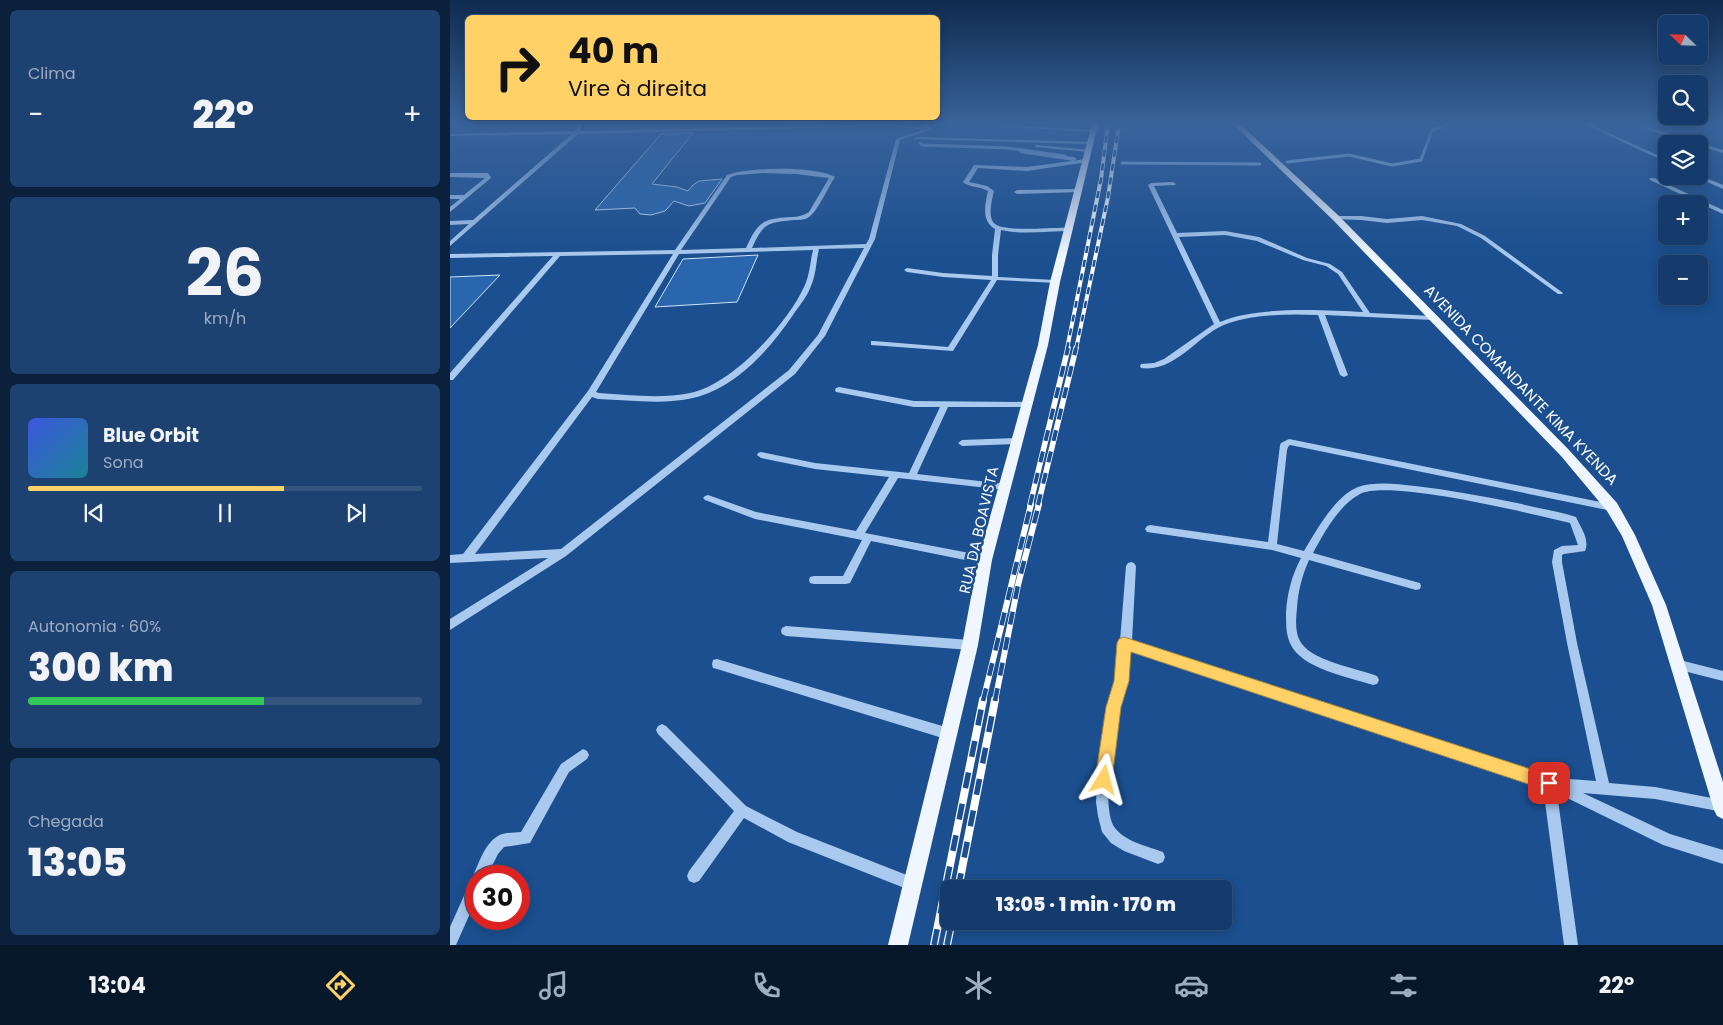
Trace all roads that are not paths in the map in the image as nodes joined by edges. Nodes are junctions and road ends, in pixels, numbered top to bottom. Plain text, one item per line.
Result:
1 (536, 168) edge
2 (890, 168) edge
3 (975, 168) edge
4 (1012, 168) edge
5 (1030, 168) edge
6 (1084, 168) edge
7 (1283, 168) edge
8 (450, 175) edge
9 (1652, 179) dead end
10 (1708, 180) edge
11 (1173, 184) dead end
12 (1723, 187) edge
13 (1078, 191) junction
14 (1016, 192) dead end
15 (466, 197) junction
16 (450, 198) edge
17 (450, 210) edge
18 (1723, 212) edge
19 (1336, 218) junction
20 (474, 222) junction
21 (450, 223) edge
22 (998, 228) junction
23 (1070, 229) junction
24 (1174, 235) junction
25 (450, 244) edge
26 (868, 246) junction
27 (816, 249) junction
28 (748, 250) junction
29 (677, 252) junction
30 (558, 254) junction
31 (450, 256) edge
32 (907, 270) dead end
33 (995, 279) junction
34 (1055, 282) junction
35 (1560, 293) dead end
36 (1321, 314) junction
37 (1368, 316) junction
38 (1433, 318) junction
39 (1218, 325) junction
40 (874, 343) dead end
41 (1144, 366) dead end
42 (1344, 375) dead end
43 (450, 378) edge
44 (839, 390) dead end
45 (591, 393) junction
46 (945, 404) junction
47 (1028, 404) junction
48 (1016, 441) junction
49 (962, 443) dead end
50 (760, 455) dead end
51 (896, 475) junction
52 (912, 476) junction
53 (1006, 487) junction
54 (708, 498) dead end
55 (1612, 507) junction
56 (1150, 529) dead end
57 (864, 536) junction
58 (1272, 546) junction
59 (563, 553) junction
60 (1307, 556) junction
61 (466, 558) junction
62 (450, 559) edge
63 (985, 560) junction
64 (1131, 566) dead end
65 (814, 580) dead end
66 (1416, 586) dead end
67 (450, 624) edge
68 (786, 631) dead end
69 (1124, 643) junction
70 (970, 645) junction
71 (717, 664) dead end
72 (1676, 664) junction
73 (1723, 676) edge
74 (1373, 680) dead end
75 (662, 730) dead end
76 (949, 734) junction
77 (583, 755) dead end
78 (1549, 783) junction
79 (1604, 788) junction
80 (1722, 808) edge
81 (742, 810) junction
82 (1158, 857) dead end
83 (1723, 857) edge
84 (485, 865) edge
85 (694, 876) dead end
86 (912, 884) junction
87 (465, 910) edge
88 (450, 943) edge
89 (898, 945) edge
90 (1571, 945) edge

1 - 20 street
2 - 26 street
3 - 22 street
4 - 5 lane
6 - 13 main road, RUA DA BOAVISTA
7 - 19 main road, AVENIDA COMANDANTE KIMA KYENDA
8 - 15 street
9 - 18 street
10 - 12 street
11 - 24 street
13 - 14 street
13 - 23 main road, RUA DA BOAVISTA
15 - 16 street
15 - 17 street
19 - 35 street
19 - 38 main road, AVENIDA COMANDANTE KIMA KYENDA
20 - 21 lane
20 - 25 street
22 - 23 street
22 - 33 street
23 - 34 main road, RUA DA BOAVISTA
24 - 37 street
24 - 39 street
26 - 27 street
26 - 59 street
27 - 28 street
27 - 45 street
28 - 29 street
28 - 29 street
29 - 30 street
29 - 45 street
30 - 31 street
30 - 43 street
32 - 33 street
33 - 34 street
33 - 40 street
34 - 47 main road, RUA DA BOAVISTA
36 - 37 street
36 - 39 street
36 - 42 street
37 - 38 street
38 - 55 main road, AVENIDA COMANDANTE KIMA KYENDA
39 - 41 street
44 - 46 street
45 - 61 street
46 - 47 street
46 - 52 street
47 - 48 main road, RUA DA BOAVISTA
48 - 49 street
48 - 53 main road, RUA DA BOAVISTA
50 - 51 street
51 - 52 street
51 - 57 street
52 - 53 street
53 - 63 main road, RUA DA BOAVISTA
54 - 57 street
55 - 58 street
55 - 72 main road, AVENIDA COMANDANTE KIMA KYENDA
56 - 58 street
57 - 63 street
57 - 65 street
58 - 60 street
59 - 61 street
59 - 67 street
60 - 66 street
60 - 74 street
60 - 79 street
61 - 62 street
63 - 70 main road, RUA DA BOAVISTA
64 - 69 street
68 - 70 lane
69 - 78 street
69 - 82 street
70 - 76 main road, RUA DA BOAVISTA
71 - 76 lane
72 - 73 street
72 - 80 main road, AVENIDA COMANDANTE KIMA KYENDA
75 - 81 lane
76 - 86 main road, RUA DA BOAVISTA
77 - 84 lane
78 - 79 street
78 - 83 street
78 - 90 street
79 - 80 street
81 - 85 street
81 - 86 lane
86 - 89 main road, RUA DA BOAVISTA
87 - 88 street

